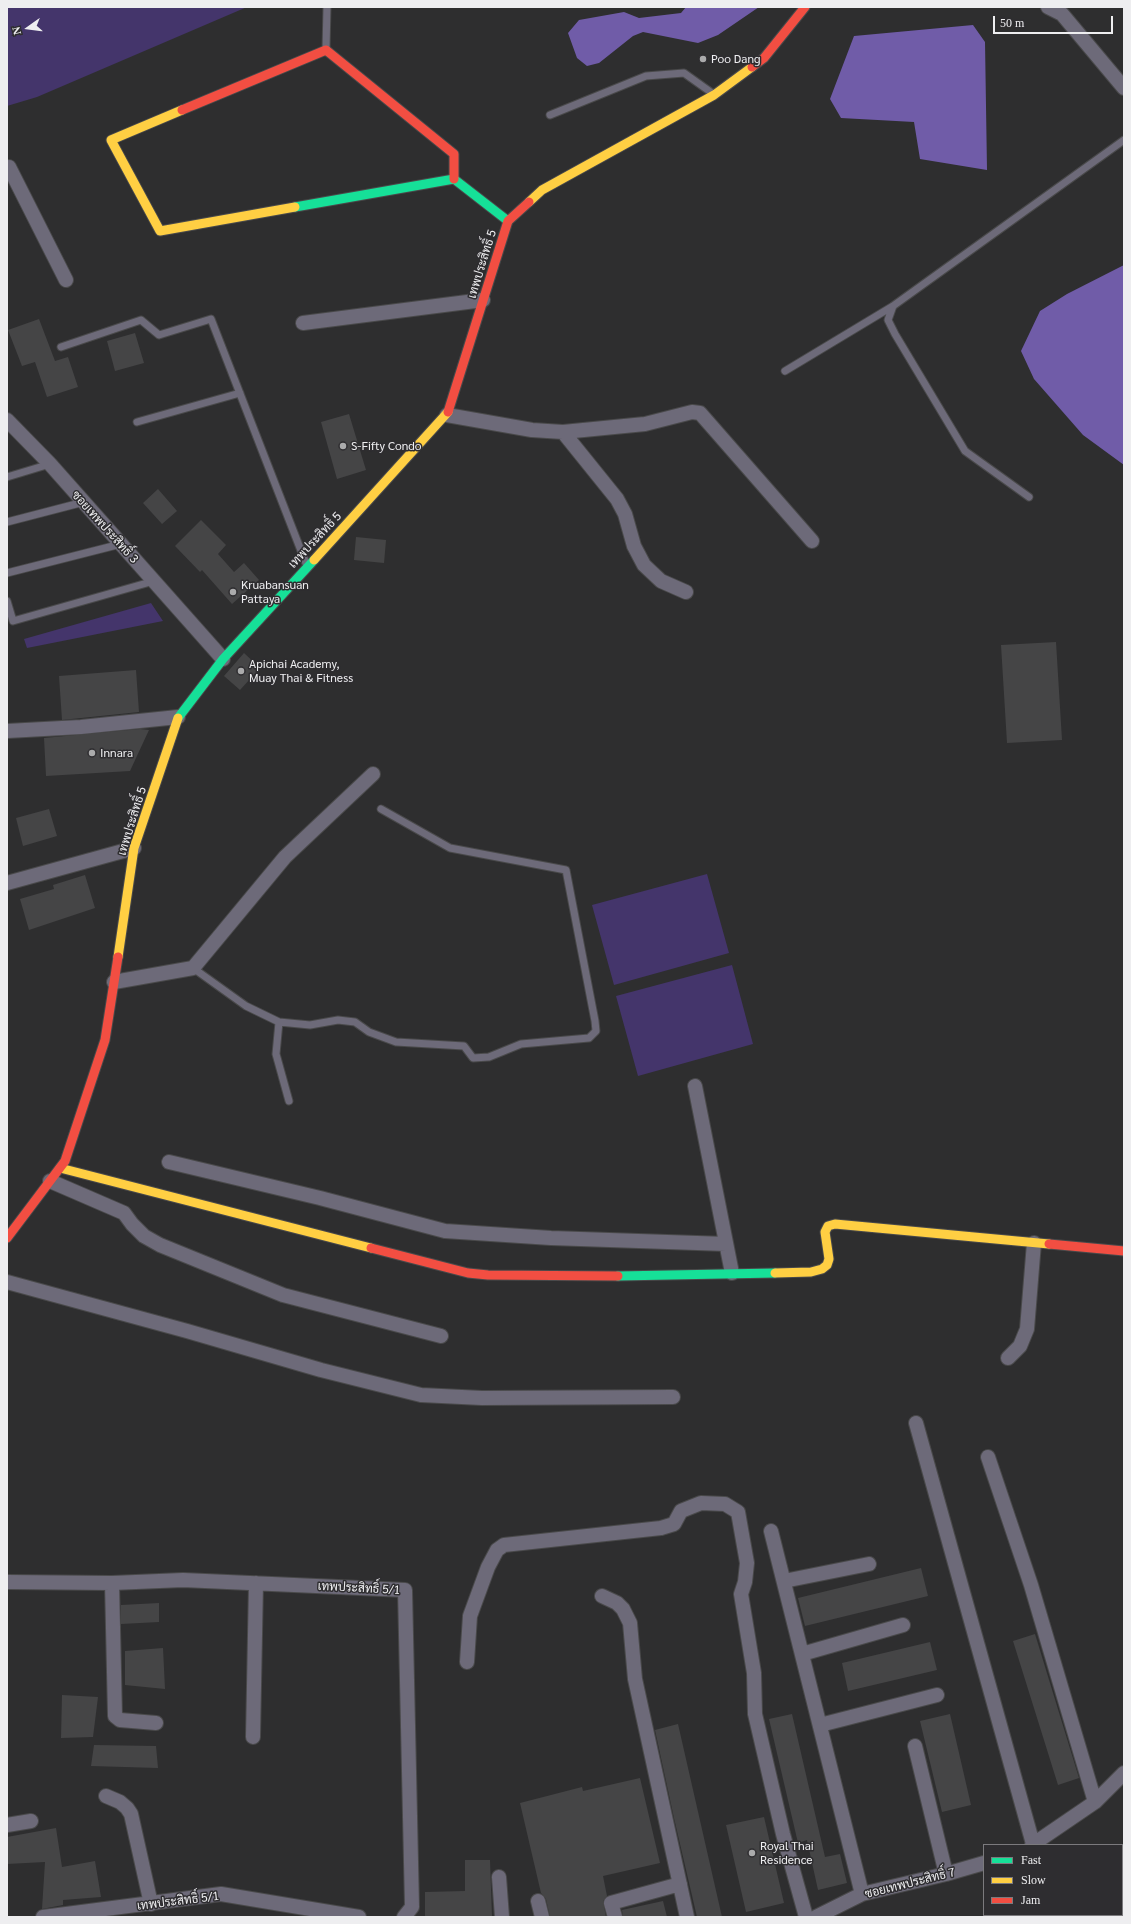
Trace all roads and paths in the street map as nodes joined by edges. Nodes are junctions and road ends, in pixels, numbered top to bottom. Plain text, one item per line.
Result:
1 (326, 7) edge
2 (806, 7) edge
3 (1048, 7) edge
4 (326, 50) junction
5 (1124, 88) edge
6 (714, 95) junction
7 (550, 115) dead end
8 (1124, 140) edge
9 (7, 168) edge
10 (454, 178) junction
11 (508, 221) junction
12 (66, 280) dead end
13 (483, 300) junction
14 (893, 306) junction
15 (303, 323) dead end
16 (61, 347) dead end
17 (785, 371) dead end
18 (240, 393) junction
19 (447, 415) junction
20 (7, 420) edge
21 (136, 422) dead end
22 (12, 432) edge
23 (563, 432) junction
24 (50, 464) junction
25 (7, 477) edge
26 (1029, 497) dead end
27 (84, 502) junction
28 (7, 522) edge
29 (812, 541) dead end
30 (121, 544) junction
31 (307, 566) junction
32 (7, 573) edge
33 (154, 581) junction
34 (686, 592) dead end
35 (7, 601) edge
36 (223, 659) junction
37 (178, 717) junction
38 (7, 731) edge
39 (373, 774) dead end
40 (381, 809) dead end
41 (134, 848) junction
42 (7, 883) edge
43 (193, 968) junction
44 (114, 982) junction
45 (278, 1022) junction
46 (695, 1086) dead end
47 (289, 1101) dead end
48 (169, 1162) dead end
49 (60, 1168) junction
50 (50, 1181) junction
51 (7, 1238) edge
52 (1034, 1243) junction
53 (726, 1244) junction
54 (1124, 1252) edge
55 (732, 1273) junction
56 (7, 1282) edge
57 (441, 1336) dead end
58 (1008, 1358) dead end
59 (673, 1397) dead end
60 (916, 1423) dead end
61 (988, 1457) dead end
62 (771, 1531) dead end
63 (870, 1564) dead end
64 (784, 1581) junction
65 (7, 1582) edge
66 (112, 1583) junction
67 (256, 1583) junction
68 (602, 1596) dead end
69 (903, 1625) dead end
70 (802, 1654) junction
71 (467, 1662) dead end
72 (937, 1695) dead end
73 (156, 1723) dead end
74 (820, 1725) junction
75 (253, 1737) dead end
76 (915, 1746) dead end
77 (1124, 1773) edge
78 (106, 1796) dead end
79 (1096, 1802) junction
80 (31, 1821) dead end
81 (7, 1825) edge
82 (1032, 1844) edge
83 (1033, 1844) edge
84 (983, 1863) edge
85 (946, 1874) junction
86 (499, 1877) dead end
87 (680, 1884) junction
88 (862, 1894) junction
89 (538, 1901) dead end
90 (151, 1904) junction
91 (43, 1917) edge
92 (359, 1917) edge
93 (404, 1917) edge
94 (502, 1917) edge
95 (542, 1917) edge
96 (615, 1917) edge
97 (687, 1917) edge
98 (806, 1917) edge
99 (816, 1917) edge

1 - 4 lane
2 - 6 street, เทพประสิทธิ์ 5
3 - 5 street
4 - 10 street
4 - 10 street
6 - 7 lane
6 - 11 street, เทพประสิทธิ์ 5
8 - 14 lane
9 - 12 street
10 - 11 street
11 - 13 street, เทพประสิทธิ์ 5
13 - 15 street
13 - 19 street, เทพประสิทธิ์ 5
14 - 17 lane
14 - 26 lane
16 - 18 lane
18 - 21 lane
18 - 31 lane
19 - 23 street
19 - 31 street, เทพประสิทธิ์ 5
20 - 22 street, ซอยเทพประสิทธิ์ 3
22 - 24 street, ซอยเทพประสิทธิ์ 3
23 - 29 street
23 - 34 street
24 - 25 lane
24 - 27 street, ซอยเทพประสิทธิ์ 3
27 - 28 lane
27 - 30 street, ซอยเทพประสิทธิ์ 3
30 - 32 lane
30 - 33 street, ซอยเทพประสิทธิ์ 3
31 - 36 street, เทพประสิทธิ์ 5
33 - 35 lane
33 - 36 street, ซอยเทพประสิทธิ์ 3
36 - 37 street, เทพประสิทธิ์ 5
37 - 38 street
37 - 41 street, เทพประสิทธิ์ 5
39 - 43 street
40 - 45 lane
41 - 42 street
41 - 44 street, เทพประสิทธิ์ 5
43 - 44 street
43 - 45 lane
44 - 49 street, เทพประสิทธิ์ 5
45 - 47 lane
46 - 53 street
48 - 53 street
49 - 50 street, เทพประสิทธิ์ 5
49 - 55 street
50 - 51 street, เทพประสิทธิ์ 5
50 - 57 street
52 - 54 street
52 - 55 street
52 - 58 street
53 - 55 street
56 - 59 street
60 - 82 street
61 - 79 street
62 - 64 street
63 - 64 street
64 - 70 street
65 - 66 street, เทพประสิทธิ์ 5/1
66 - 67 street, เทพประสิทธิ์ 5/1
66 - 73 street
67 - 75 street
67 - 93 street, เทพประสิทธิ์ 5/1
68 - 87 street
69 - 70 street
70 - 74 street
71 - 98 street
72 - 74 street
74 - 88 street
76 - 85 street
77 - 79 street
78 - 90 street
79 - 83 street
80 - 81 street
84 - 85 street, ซอยเทพประสิทธิ์ 7
85 - 88 street, ซอยเทพประสิทธิ์ 7
86 - 94 street
87 - 96 street
87 - 97 street
88 - 99 street, ซอยเทพประสิทธิ์ 7
89 - 95 street
90 - 91 street, เทพประสิทธิ์ 5/1
90 - 92 street, เทพประสิทธิ์ 5/1

